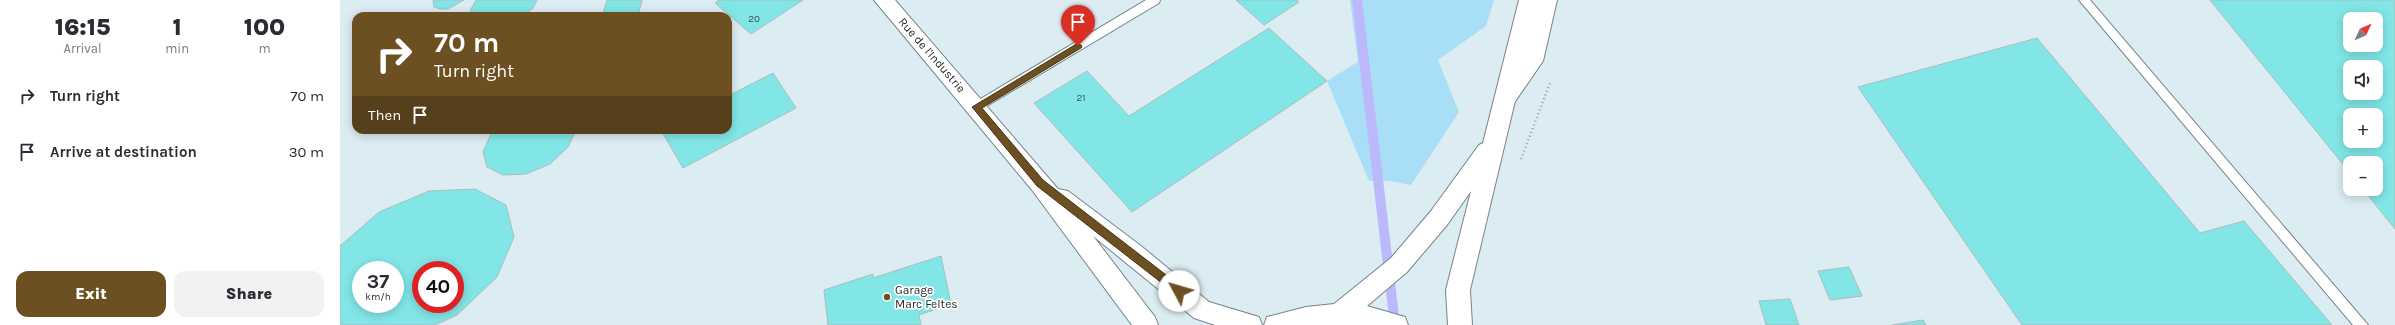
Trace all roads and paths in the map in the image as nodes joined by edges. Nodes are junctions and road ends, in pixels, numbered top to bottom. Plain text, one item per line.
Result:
1 (884, 0) edge
2 (1154, 0) edge
3 (1529, 0) edge
4 (1547, 0) edge
5 (2084, 0) edge
6 (1551, 80) dead end
7 (1507, 97) junction
8 (976, 107) junction
9 (1493, 142) junction
10 (1520, 161) dead end
11 (1040, 183) junction
12 (1340, 314) junction
13 (1146, 325) edge
14 (1250, 325) edge
15 (1276, 325) edge
16 (1396, 325) edge
17 (1460, 325) edge
18 (2361, 325) edge

1 - 8 street, Rue de l'Industrie
2 - 8 lane
3 - 7 street
4 - 7 street
5 - 18 lane
6 - 10 path
7 - 9 street
8 - 11 street, Rue de l'Industrie
9 - 12 street
9 - 17 street
11 - 13 street, Rue de l'Industrie
11 - 14 street, Rue de l'Industrie
12 - 15 street
12 - 16 street

